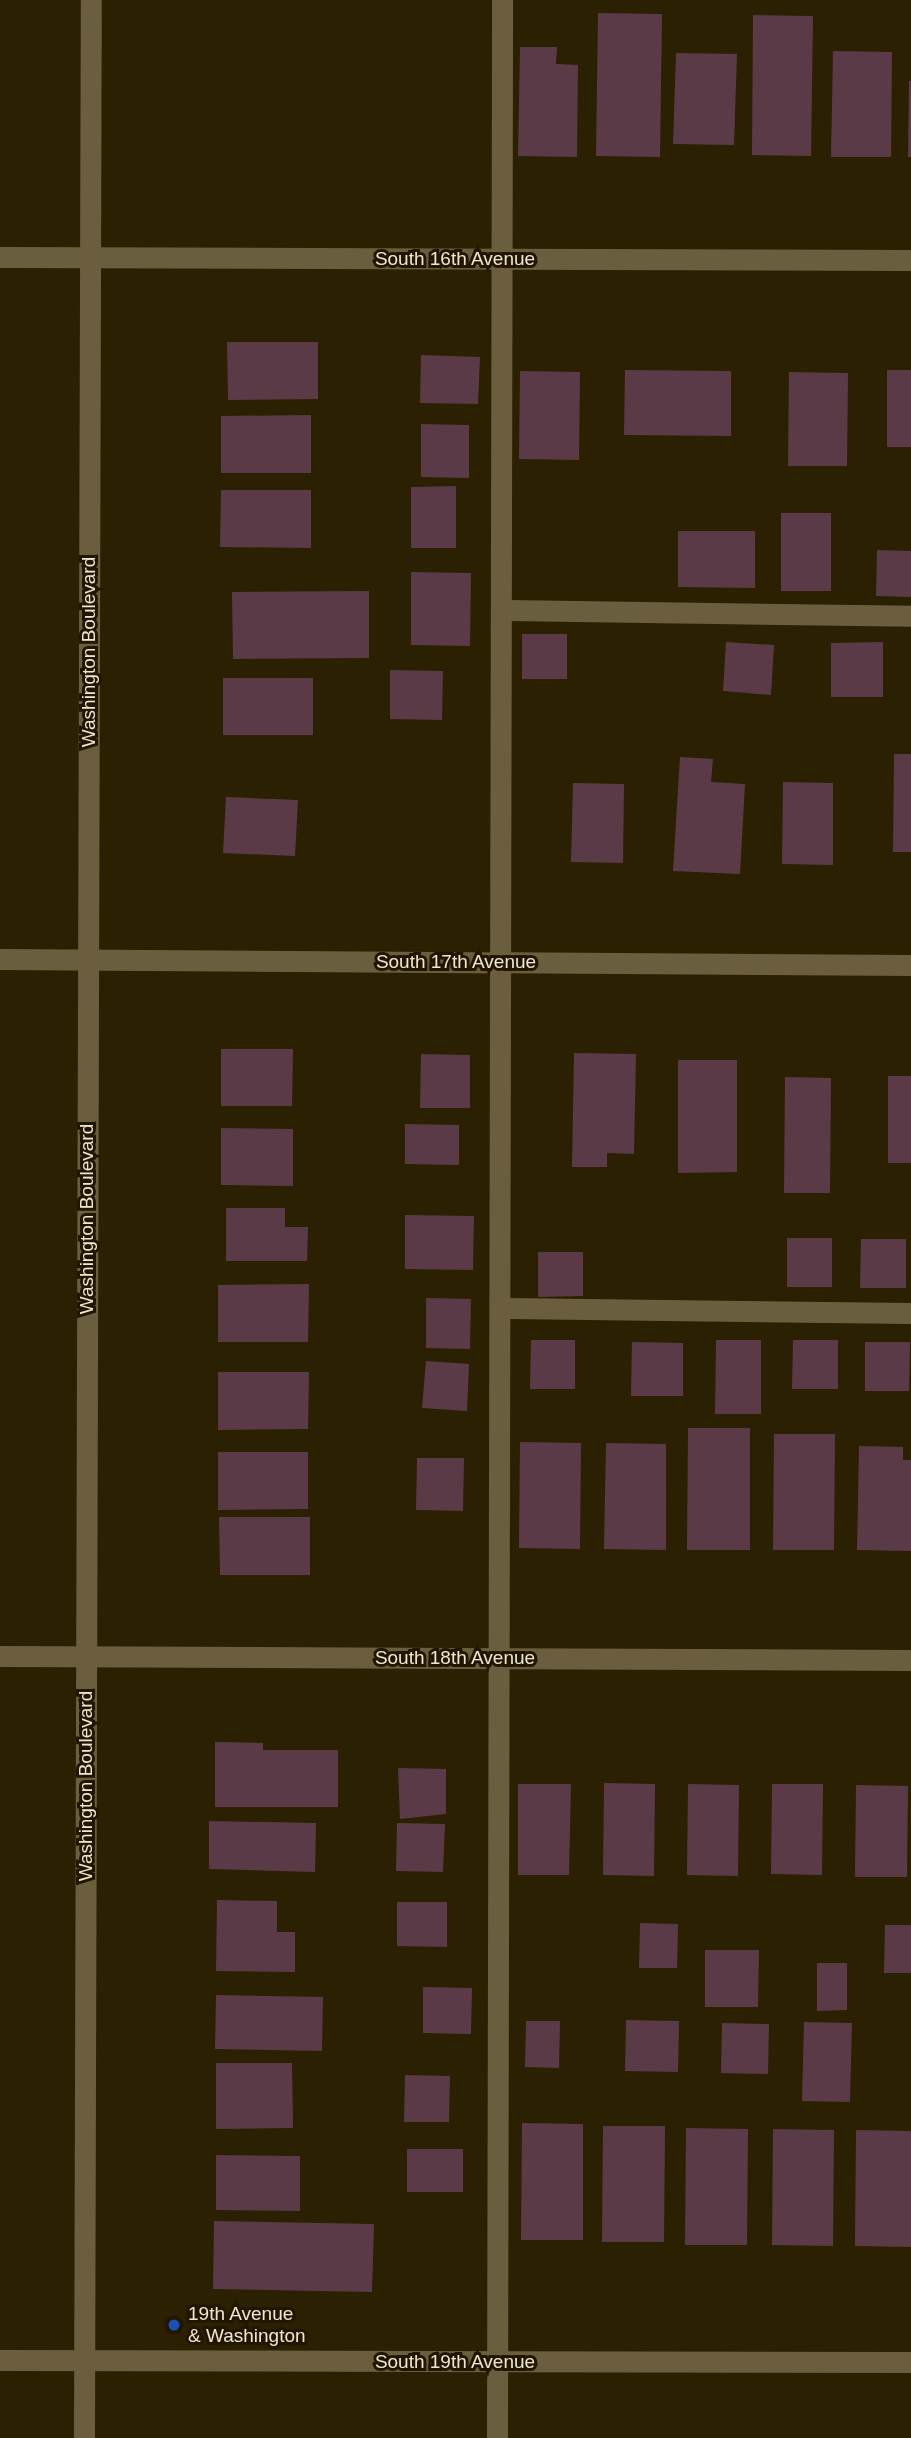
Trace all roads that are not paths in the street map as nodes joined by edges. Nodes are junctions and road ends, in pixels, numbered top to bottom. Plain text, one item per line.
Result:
1 (91, 0) edge
2 (502, 0) edge
3 (0, 257) edge
4 (90, 258) junction
5 (501, 259) junction
6 (911, 260) edge
7 (501, 611) junction
8 (911, 616) edge
9 (0, 959) edge
10 (88, 959) junction
11 (500, 962) junction
12 (911, 965) edge
13 (500, 1308) junction
14 (911, 1313) edge
15 (0, 1656) edge
16 (86, 1656) junction
17 (499, 1658) junction
18 (911, 1660) edge
19 (0, 2360) edge
20 (84, 2361) junction
21 (498, 2362) junction
22 (911, 2362) edge
23 (84, 2438) edge
24 (497, 2438) edge

1 - 4 street, Washington Boulevard
2 - 5 street
3 - 4 street, South 16th Avenue
4 - 5 street, South 16th Avenue
4 - 10 street, Washington Boulevard
5 - 6 street, South 16th Avenue
5 - 7 street
7 - 8 street
7 - 11 street
9 - 10 street, South 17th Avenue
10 - 11 street, South 17th Avenue
10 - 16 street, Washington Boulevard
11 - 12 street, South 17th Avenue
11 - 13 street
13 - 14 street
13 - 17 street
15 - 16 street, South 18th Avenue
16 - 17 street, South 18th Avenue
16 - 20 street, Washington Boulevard
17 - 18 street, South 18th Avenue
17 - 21 street
19 - 20 street, South 19th Avenue
20 - 21 street, South 19th Avenue
20 - 23 street, Washington Boulevard
21 - 22 street, South 19th Avenue
21 - 24 street

